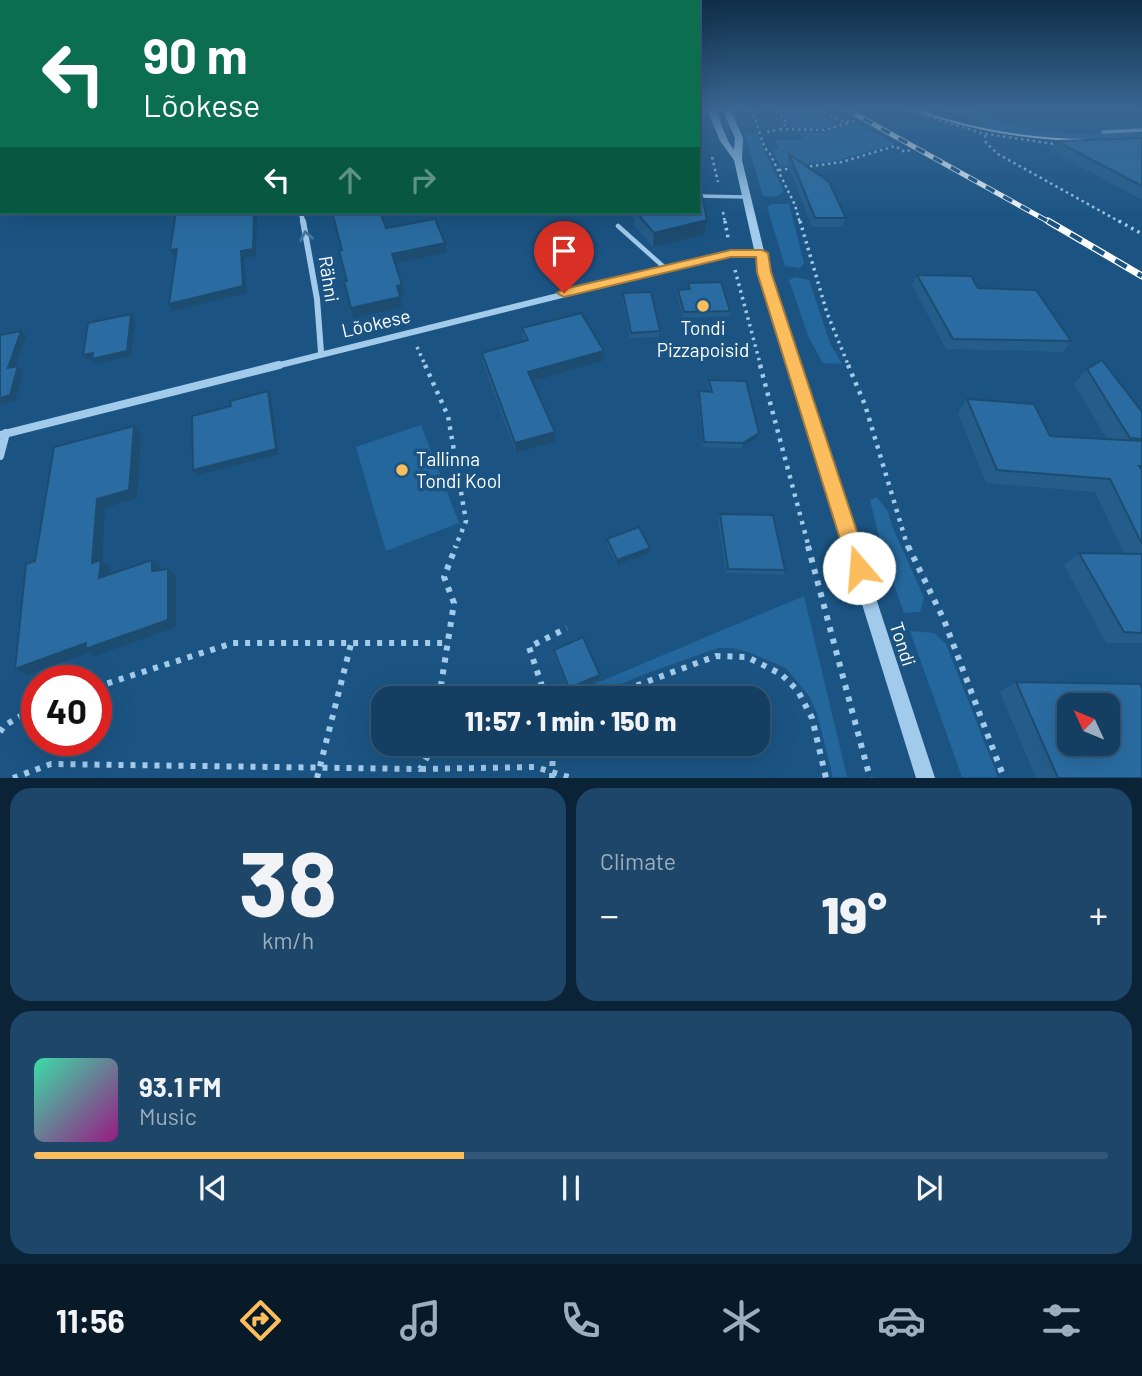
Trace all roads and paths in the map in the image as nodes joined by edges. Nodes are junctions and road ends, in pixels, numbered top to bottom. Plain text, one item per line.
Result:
1 (726, 145) edge
2 (739, 145) edge
3 (764, 145) edge
4 (989, 145) edge
5 (710, 148) dead end
6 (911, 150) dead end
7 (738, 160) junction
8 (779, 170) junction
9 (700, 196) edge
10 (720, 196) junction
11 (748, 197) junction
12 (301, 214) edge
13 (618, 226) dead end
14 (1142, 234) edge
15 (762, 253) junction
16 (731, 254) junction
17 (665, 268) junction
18 (411, 332) junction
19 (321, 352) junction
20 (3, 434) edge
21 (0, 457) edge
22 (567, 628) dead end
23 (447, 643) junction
24 (351, 644) junction
25 (112, 682) edge
26 (441, 686) edge
27 (542, 686) edge
28 (630, 686) edge
29 (21, 716) edge
30 (0, 732) edge
31 (427, 756) edge
32 (553, 756) edge
33 (319, 767) junction
34 (420, 769) junction
35 (552, 774) edge
36 (13, 778) edge
37 (317, 778) edge
38 (572, 778) edge
39 (826, 778) edge
40 (870, 778) edge
41 (926, 778) edge
42 (1004, 778) edge

1 - 7 street, Tondi
2 - 7 street, Tondi
3 - 8 path
4 - 14 path
5 - 10 path
6 - 8 path
7 - 11 street, Tondi
8 - 42 path
9 - 10 lane
10 - 11 lane
10 - 16 path
11 - 15 street, Tondi
19 -> 12 street, Rähni
13 - 17 lane
15 - 16 street, Lõokese
15 - 41 street, Tondi
16 - 17 street, Lõokese
16 - 40 path
17 - 18 street, Lõokese
18 - 19 street, Lõokese
18 - 23 path
19 - 20 street, Lõokese
20 - 21 street
22 - 27 path
23 - 24 path
23 - 26 path
24 - 25 path
24 - 33 path
28 - 39 path
29 - 30 path
31 - 34 path
32 - 35 path
33 - 34 path
33 - 36 path
33 - 37 path
34 - 35 path
35 - 38 path

